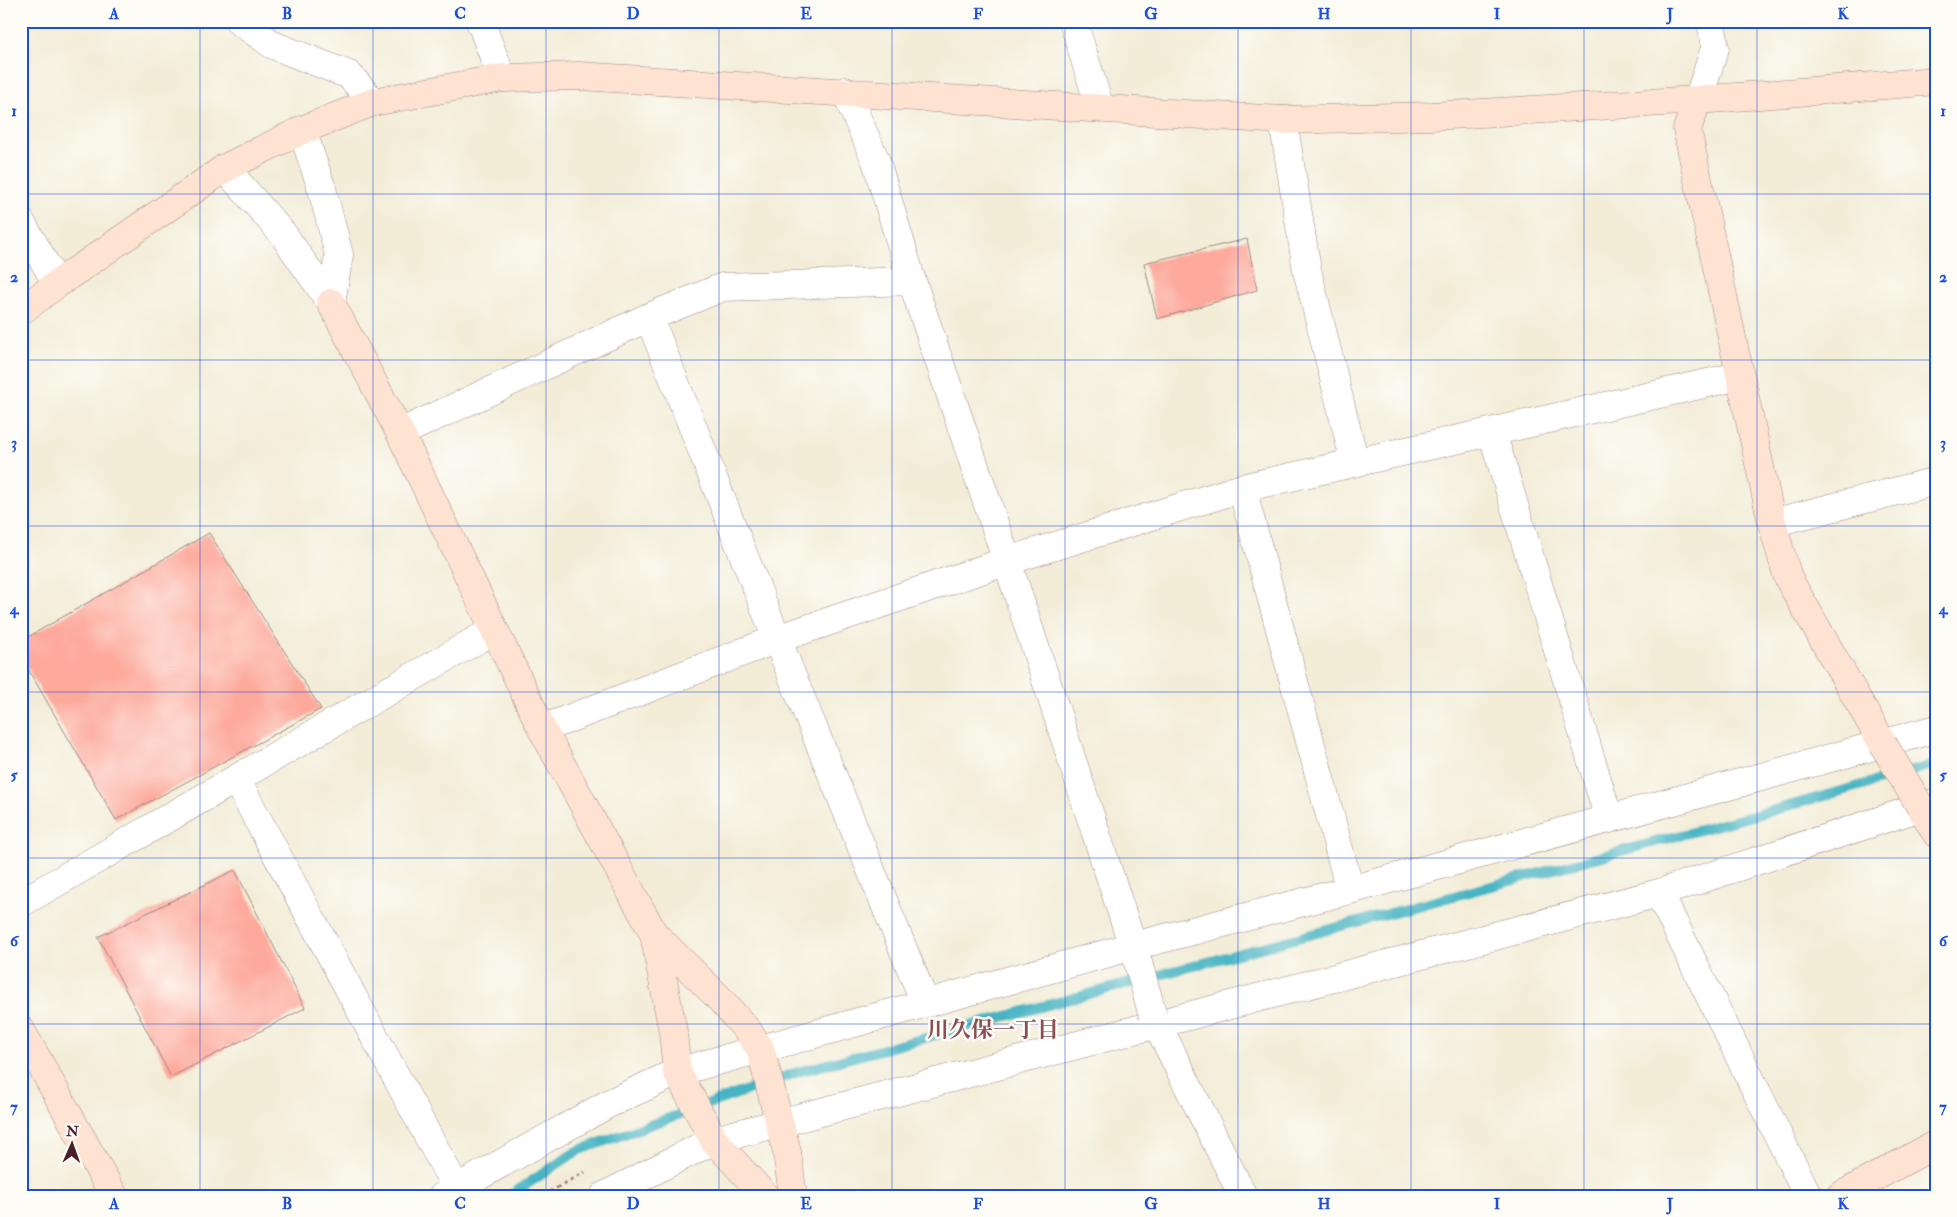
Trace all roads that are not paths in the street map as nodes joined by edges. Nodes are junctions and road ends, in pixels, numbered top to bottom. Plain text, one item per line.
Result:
1 (239, 21) edge
2 (480, 21) edge
3 (1073, 21) edge
4 (1711, 21) edge
5 (502, 78) junction
6 (1936, 81) edge
7 (845, 91) junction
8 (1698, 100) junction
9 (373, 102) junction
10 (1100, 108) junction
11 (1283, 120) junction
12 (302, 130) junction
13 (225, 168) junction
14 (21, 222) edge
15 (912, 281) junction
16 (57, 284) junction
17 (331, 303) junction
18 (21, 312) edge
19 (649, 317) junction
20 (1739, 376) junction
21 (400, 432) junction
22 (1492, 432) junction
23 (1354, 463) junction
24 (1936, 481) edge
25 (1242, 488) junction
26 (1772, 523) junction
27 (1007, 561) junction
28 (494, 630) junction
29 (777, 639) junction
30 (542, 729) junction
31 (1936, 729) edge
32 (1883, 744) junction
33 (236, 779) junction
34 (1928, 804) edge
35 (1609, 819) junction
36 (1936, 833) edge
37 (1350, 890) junction
38 (1660, 892) junction
39 (21, 903) edge
40 (654, 934) junction
41 (1136, 952) junction
42 (925, 1003) junction
43 (1155, 1021) junction
44 (21, 1030) edge
45 (760, 1048) junction
46 (677, 1072) junction
47 (779, 1122) junction
48 (714, 1140) junction
49 (1936, 1144) edge
50 (450, 1192) edge
51 (114, 1196) edge
52 (604, 1196) edge
53 (765, 1196) edge
54 (793, 1196) edge
55 (1243, 1196) edge
56 (1808, 1196) edge
57 (1840, 1196) edge

1 - 9 street
2 - 5 street
3 - 10 street
4 - 8 street
5 - 7 street
5 - 9 street
6 - 8 street
7 - 10 street
7 - 15 street
8 - 11 street
8 - 20 street
9 - 12 street
10 - 11 street
11 - 23 street
12 - 13 street
12 - 17 street
13 - 16 street
13 - 17 street
14 - 16 street
15 - 19 street
15 - 27 street
16 - 18 street
17 - 21 street
19 - 21 street
19 - 29 street
20 - 22 street
20 - 26 street
21 - 28 street
22 - 23 street
22 - 35 street
23 - 25 street
24 - 26 street
25 - 27 street
25 - 37 street
26 - 32 street
27 - 29 street
27 - 41 street
28 - 30 street
28 - 33 street
29 - 30 street
29 - 42 street
30 - 40 street
31 - 32 street
32 - 34 street, bridge
32 - 35 street
33 - 39 street
33 - 50 street
34 - 36 street
34 - 38 street
35 - 37 street
37 - 41 street
38 - 43 street
38 - 56 street
40 - 45 street
40 - 46 street
41 - 42 street
41 - 43 street, bridge
42 - 45 street
43 - 47 street
43 - 55 street
44 - 51 street
45 - 46 street
45 - 47 street
46 - 48 street
46 - 50 street
47 - 48 street
47 - 54 street
48 - 52 street
48 - 53 street
49 - 57 street

